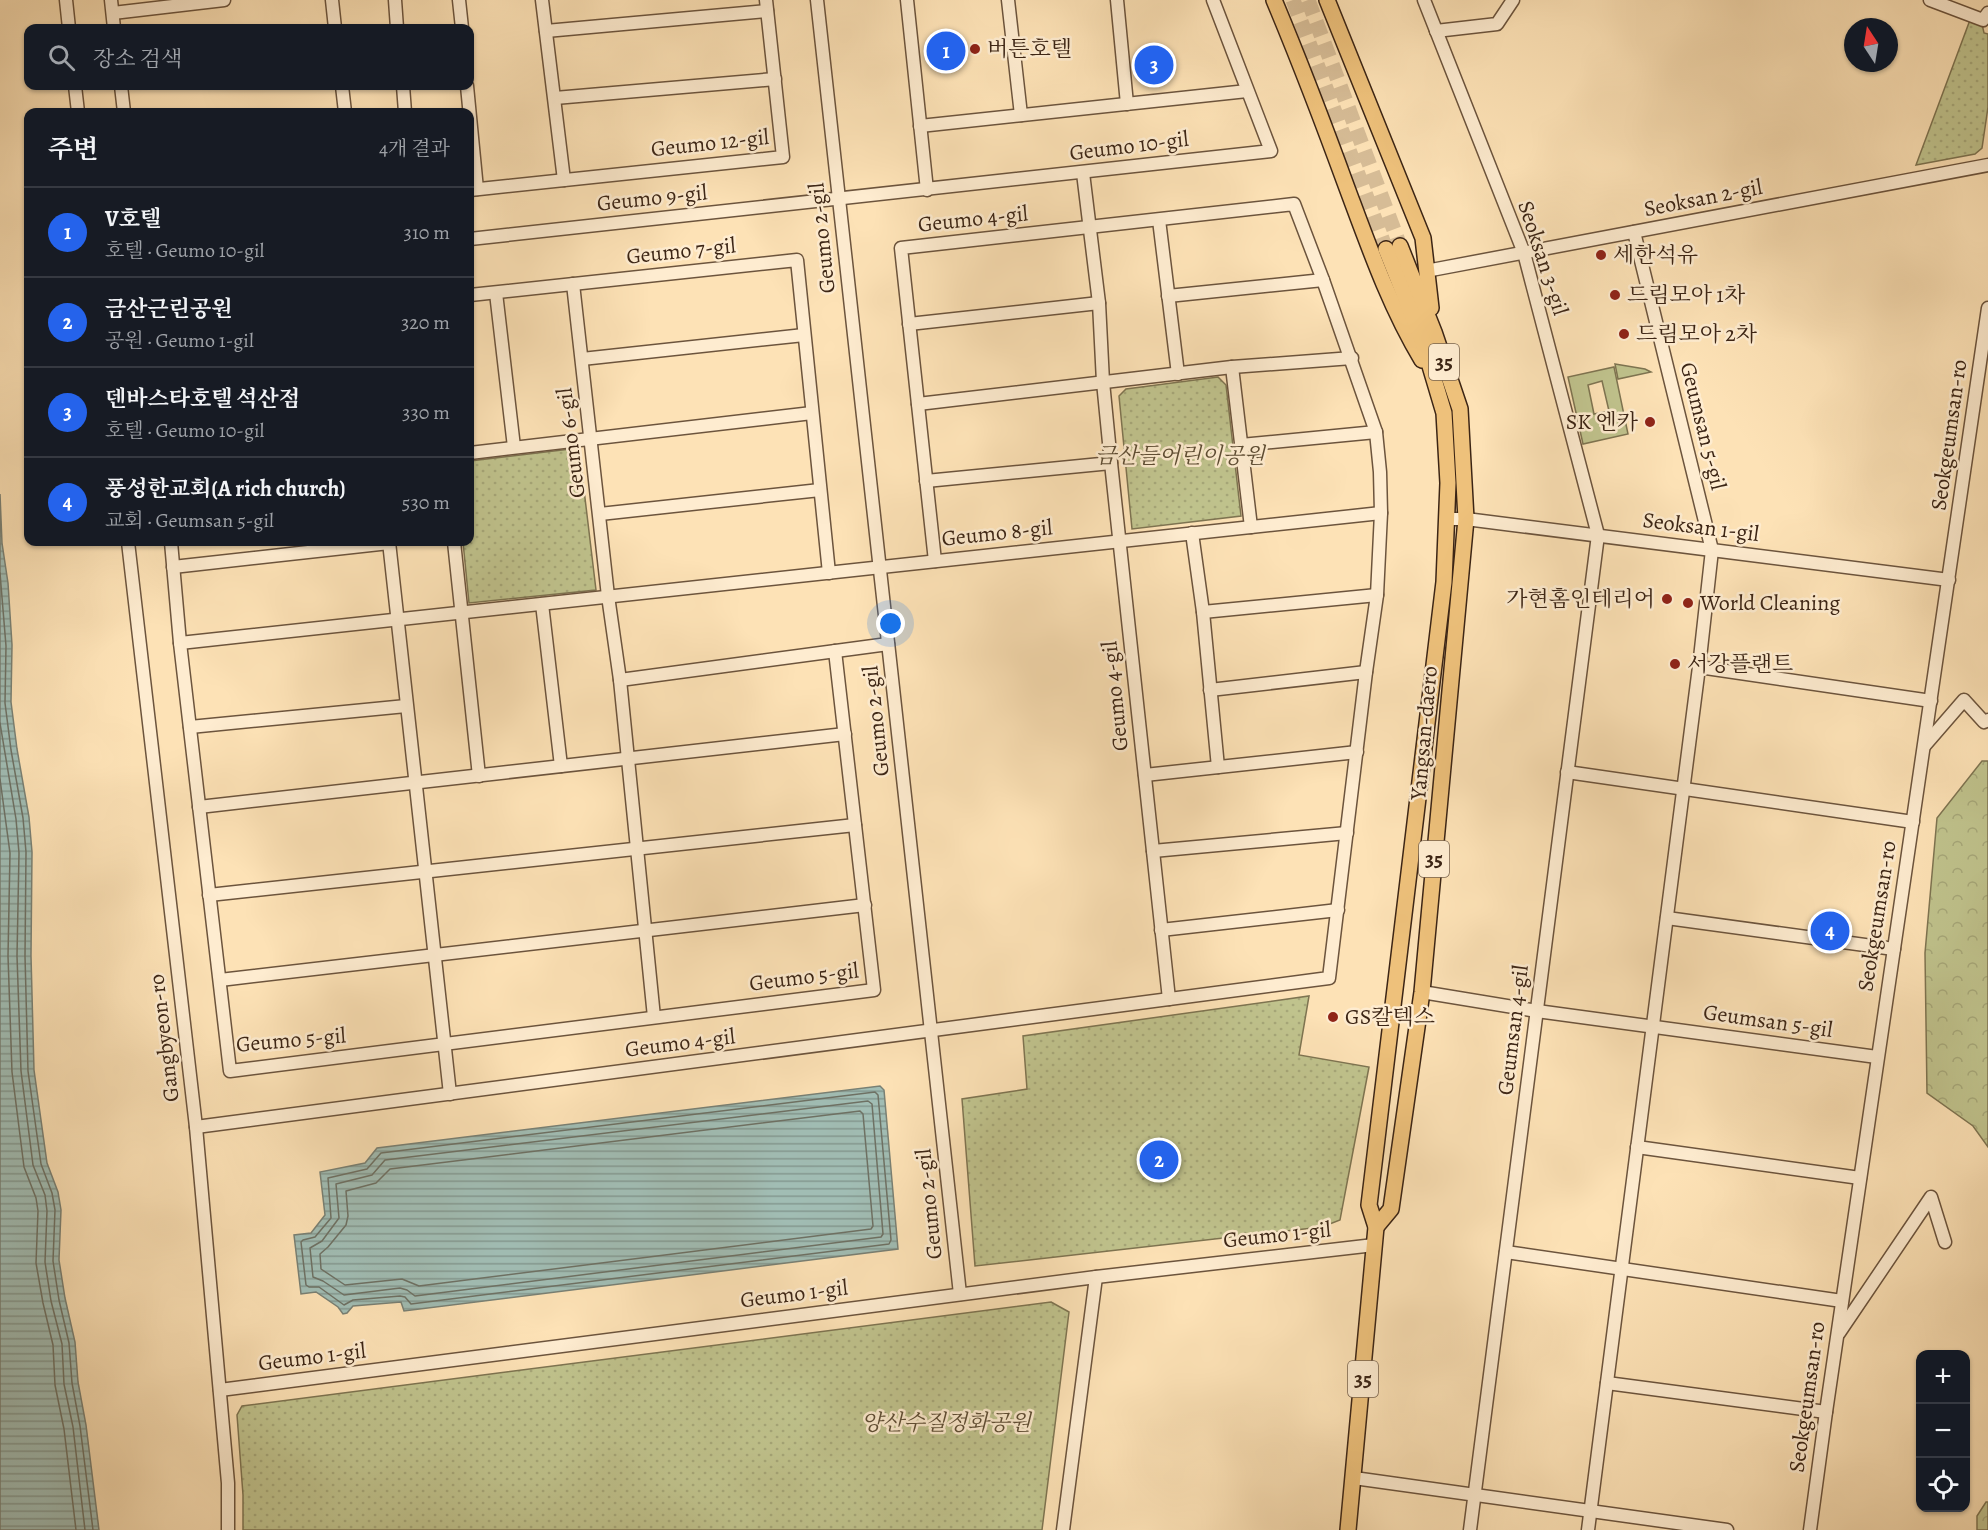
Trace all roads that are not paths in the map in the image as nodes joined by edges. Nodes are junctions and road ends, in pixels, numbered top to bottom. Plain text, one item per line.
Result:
1 (66, 0) edge
2 (224, 0) edge
3 (332, 0) edge
4 (395, 0) edge
5 (459, 0) edge
6 (542, 0) edge
7 (817, 0) edge
8 (907, 0) edge
9 (1008, 0) edge
10 (1117, 0) edge
11 (1213, 0) edge
12 (1275, 0) edge
13 (1327, 0) edge
14 (1424, 0) edge
15 (1513, 0) edge
16 (1930, 0) edge
17 (182, 2) edge
18 (767, 5) edge
19 (112, 6) edge
20 (1988, 13) edge
21 (69, 24) edge
22 (114, 24) edge
23 (335, 24) edge
24 (397, 24) edge
25 (462, 24) edge
26 (546, 31) junction
27 (1436, 31) junction
28 (775, 80) junction
29 (75, 90) edge
30 (121, 90) edge
31 (342, 90) edge
32 (403, 90) edge
33 (467, 90) edge
34 (1247, 91) junction
35 (555, 98) junction
36 (1127, 104) junction
37 (78, 108) edge
38 (124, 108) edge
39 (345, 108) edge
40 (405, 108) edge
41 (468, 108) edge
42 (1021, 115) junction
43 (920, 126) junction
44 (1988, 165) edge
45 (1083, 173) junction
46 (564, 180) junction
47 (474, 189) edge
48 (927, 190) junction
49 (839, 199) junction
50 (1159, 220) junction
51 (1090, 227) junction
52 (1634, 232) junction
53 (474, 239) edge
54 (1524, 253) junction
55 (1426, 271) junction
56 (1323, 280) junction
57 (573, 284) junction
58 (496, 293) junction
59 (474, 295) edge
60 (1168, 296) junction
61 (1099, 303) junction
62 (1988, 308) edge
63 (909, 324) junction
64 (1434, 332) junction
65 (804, 335) junction
66 (1352, 358) junction
67 (582, 359) junction
68 (1232, 367) junction
69 (1178, 374) junction
70 (1434, 379) junction
71 (1103, 382) junction
72 (918, 404) junction
73 (812, 413) junction
74 (1376, 432) junction
75 (591, 438) junction
76 (1241, 445) junction
77 (514, 447) junction
78 (474, 452) edge
79 (1111, 463) junction
80 (926, 481) junction
81 (820, 490) junction
82 (1381, 513) junction
83 (600, 514) junction
84 (1447, 519) junction
85 (1466, 519) junction
86 (1251, 527) junction
87 (1192, 533) junction
88 (1598, 536) junction
89 (1120, 541) junction
90 (128, 546) edge
91 (171, 546) edge
92 (354, 546) edge
93 (389, 546) edge
94 (454, 546) edge
95 (1712, 550) junction
96 (935, 561) junction
97 (173, 567) junction
98 (880, 567) junction
99 (829, 573) junction
100 (1949, 579) junction
101 (1377, 595) junction
102 (608, 596) junction
103 (542, 604) junction
104 (462, 612) junction
105 (1203, 612) junction
106 (396, 619) junction
107 (180, 643) junction
108 (888, 644) junction
109 (835, 651) junction
110 (1699, 667) junction
111 (1366, 672) junction
112 (620, 680) junction
113 (1210, 690) junction
114 (1931, 701) junction
115 (406, 706) junction
116 (1988, 720) edge
117 (190, 727) junction
118 (845, 734) junction
119 (1924, 746) junction
120 (1357, 752) junction
121 (627, 759) junction
122 (561, 766) junction
123 (1218, 767) junction
124 (1567, 772) junction
125 (1145, 775) junction
126 (479, 776) junction
127 (415, 783) junction
128 (1684, 790) junction
129 (199, 807) junction
130 (1913, 822) junction
131 (855, 825) junction
132 (1347, 833) junction
133 (636, 849) junction
134 (1153, 851) junction
135 (425, 872) junction
136 (209, 895) junction
137 (865, 905) junction
138 (1338, 910) junction
139 (1667, 918) junction
140 (1161, 930) junction
141 (644, 931) junction
142 (1894, 949) junction
143 (434, 955) junction
144 (219, 980) junction
145 (1422, 992) junction
146 (1169, 999) junction
147 (1537, 1011) junction
148 (654, 1017) junction
149 (1653, 1026) junction
150 (931, 1031) junction
151 (443, 1044) junction
152 (1877, 1057) junction
153 (450, 1094) junction
154 (196, 1127) junction
155 (1637, 1146) junction
156 (1860, 1178) junction
157 (1376, 1227) junction
158 (1945, 1242) dead end
159 (1374, 1245) junction
160 (1506, 1252) junction
161 (1622, 1270) junction
162 (1096, 1277) junction
163 (960, 1294) junction
164 (1842, 1301) junction
165 (1837, 1336) junction
166 (1607, 1383) junction
167 (220, 1390) junction
168 (1826, 1412) junction
169 (1354, 1478) junction
170 (1474, 1496) junction
171 (1591, 1511) junction
172 (228, 1530) edge
173 (1063, 1530) edge
174 (1348, 1530) edge
175 (1470, 1530) edge
176 (1588, 1530) edge
177 (1727, 1530) edge
178 (1810, 1530) edge

1 - 21 street
2 - 17 street
3 - 23 street
4 - 24 street
5 - 25 street
6 - 26 street
7 - 49 street, Geumo 2-gil
8 - 43 street
9 - 42 street
10 - 36 street, Geumo 10-gil
11 - 34 street, Geumo 10-gil
12 - 70 main road
13 - 55 main road
14 - 27 street, Seoksan 3-gil
15 - 27 street
16 - 20 street
17 - 19 street
18 - 26 street, Geumo 12-gil
18 - 28 street, Geumo 12-gil
19 - 22 street
26 - 35 street
27 - 54 street, Seoksan 3-gil
28 - 35 street
28 - 46 street, Geumo 12-gil
29 - 37 street
30 - 38 street
31 - 39 street
32 - 40 street
33 - 41 street, Geumo 12-gil
34 - 36 street, Geumo 10-gil
34 - 45 street, Geumo 10-gil
35 - 46 street
36 - 42 street, Geumo 10-gil
42 - 43 street, Geumo 10-gil
43 - 48 street
44 - 52 street, Seoksan 2-gil
45 - 48 street, Geumo 10-gil
45 - 51 street
46 - 47 street, Geumo 12-gil
48 - 49 street, Geumo 10-gil
49 - 53 street, Geumo 9-gil
49 - 98 street, Geumo 2-gil
50 - 51 street, Geumo 4-gil
50 - 56 street, Geumo 4-gil
50 - 60 street
51 - 61 street
51 - 63 street, Geumo 4-gil
52 - 54 street, Seoksan 2-gil
52 - 95 street, Geumsan 5-gil
54 - 55 street, Seoksan 2-gil
54 - 88 street, Seoksan 3-gil
55 - 64 main road
56 - 60 street
56 - 66 street, Geumo 4-gil
57 - 58 street, Geumo 7-gil
57 - 65 street, Geumo 7-gil
57 - 67 street, Geumo 6-gil
58 - 59 street, Geumo 7-gil
58 - 77 street
60 - 69 street
61 - 63 street
61 - 71 street
62 - 100 street, Seokgeumsan-ro
63 - 72 street, Geumo 4-gil
64 - 70 main road, Yangsan-daero / 35
64 - 85 main road, Yangsan-daero / 35
65 - 67 street
65 - 73 street, Geumo 7-gil
66 - 68 street
66 - 74 street, Geumo 4-gil
67 - 75 street, Geumo 6-gil
68 - 69 street
68 - 76 street
69 - 71 street
70 - 84 main road, Yangsan-daero / 35
71 - 72 street
71 - 79 street
72 - 80 street, Geumo 4-gil
73 - 75 street
73 - 81 street, Geumo 7-gil
74 - 76 street
74 - 82 street, Geumo 4-gil
75 - 77 street
75 - 83 street, Geumo 6-gil
76 - 86 street
77 - 78 street
79 - 80 street
79 - 89 street
80 - 96 street, Geumo 4-gil
81 - 83 street
81 - 99 street, Geumo 7-gil
82 - 86 street, Geumo 8-gil
82 - 101 street, Geumo 4-gil
83 - 102 street, Geumo 6-gil
84 - 85 street, Seoksan 1-gil
84 - 157 main road, Yangsan-daero / 35
85 - 88 street, Seoksan 1-gil
85 - 145 main road, Yangsan-daero / 35
86 - 87 street, Geumo 8-gil
87 - 89 street, Geumo 8-gil
87 - 105 street
88 - 95 street, Seoksan 1-gil
88 - 124 street, Geumsan 4-gil
89 - 96 street, Geumo 8-gil
89 - 125 street, Geumo 4-gil
90 - 154 street, Gangbyeon-ro
91 - 97 street
92 - 97 street
93 - 106 street
94 - 104 street
95 - 100 street, Seoksan 1-gil
95 - 110 street, Geumsan 5-gil
96 - 98 street, Geumo 8-gil
97 - 107 street
98 - 99 street
98 - 108 street, Geumo 2-gil
99 - 102 street
100 - 114 street, Seokgeumsan-ro
101 - 105 street
101 - 111 street, Geumo 4-gil
102 - 103 street
102 - 112 street
103 - 104 street
103 - 122 street
104 - 106 street
104 - 126 street
105 - 113 street
106 - 107 street
106 - 115 street
107 - 117 street, Geumo 5-gil
108 - 109 street
108 - 150 street, Geumo 2-gil
109 - 112 street
109 - 118 street, Geumo 5-gil
110 - 114 street
110 - 128 street, Geumsan 5-gil
111 - 113 street
111 - 120 street, Geumo 4-gil
112 - 121 street
113 - 123 street
114 - 119 street, Seokgeumsan-ro
115 - 117 street
115 - 127 street
116 - 119 street
117 - 129 street, Geumo 5-gil
118 - 121 street
118 - 131 street, Geumo 5-gil
119 - 130 street, Seokgeumsan-ro
120 - 123 street, Geumo 4-gil
120 - 132 street, Geumo 4-gil
121 - 122 street
121 - 133 street
122 - 126 street
123 - 125 street, Geumo 4-gil
124 - 128 street
124 - 147 street, Geumsan 4-gil
125 - 134 street, Geumo 4-gil
126 - 127 street
127 - 129 street
127 - 135 street
128 - 130 street
128 - 139 street, Geumsan 5-gil
129 - 136 street, Geumo 5-gil
130 - 142 street, Seokgeumsan-ro
131 - 133 street
131 - 137 street, Geumo 5-gil
132 - 134 street
132 - 138 street, Geumo 4-gil
133 - 135 street
133 - 141 street
134 - 140 street, Geumo 4-gil
135 - 136 street
135 - 143 street
136 - 144 street, Geumo 5-gil
137 - 141 street
137 - 148 street, Geumo 5-gil
138 - 140 street
138 - 146 street, Geumo 4-gil
139 - 142 street
139 - 149 street, Geumsan 5-gil
140 - 146 street, Geumo 4-gil
141 - 143 street
141 - 148 street
142 - 152 street, Seokgeumsan-ro
143 - 144 street
143 - 151 street
144 - 151 street, Geumo 5-gil
145 - 147 street
145 - 157 main road, Yangsan-daero / 35
146 - 150 street, Geumo 4-gil
147 - 149 street
147 - 160 street, Geumsan 4-gil
148 - 151 street, Geumo 5-gil
149 - 152 street, Geumsan 5-gil
149 - 155 street, Geumsan 5-gil
150 - 153 street, Geumo 4-gil
150 - 163 street, Geumo 2-gil
151 - 153 street
152 - 156 street, Seokgeumsan-ro
153 - 154 street, Geumo 4-gil
154 - 167 street, Gangbyeon-ro
155 - 156 street
155 - 161 street, Geumsan 5-gil
156 - 164 street, Seokgeumsan-ro
157 - 159 main road, Yangsan-daero / 35
158 - 165 street
159 - 162 street, Geumo 1-gil
159 - 169 main road, Yangsan-daero / 35
160 - 161 street
160 - 170 street, Geumsan 4-gil
161 - 164 street
161 - 166 street, Geumsan 5-gil
162 - 163 street, Geumo 1-gil
162 - 173 street
163 - 167 street, Geumo 1-gil
164 - 165 street, Seokgeumsan-ro
165 - 168 street, Seokgeumsan-ro
166 - 168 street
166 - 171 street, Geumsan 5-gil
167 - 172 street, Gangbyeon-ro
168 - 178 street, Seokgeumsan-ro
169 - 170 street
169 - 174 main road, Yangsan-daero / 35
170 - 171 street
170 - 175 street, Geumsan 4-gil
171 - 176 street, Geumsan 5-gil
171 - 177 street

